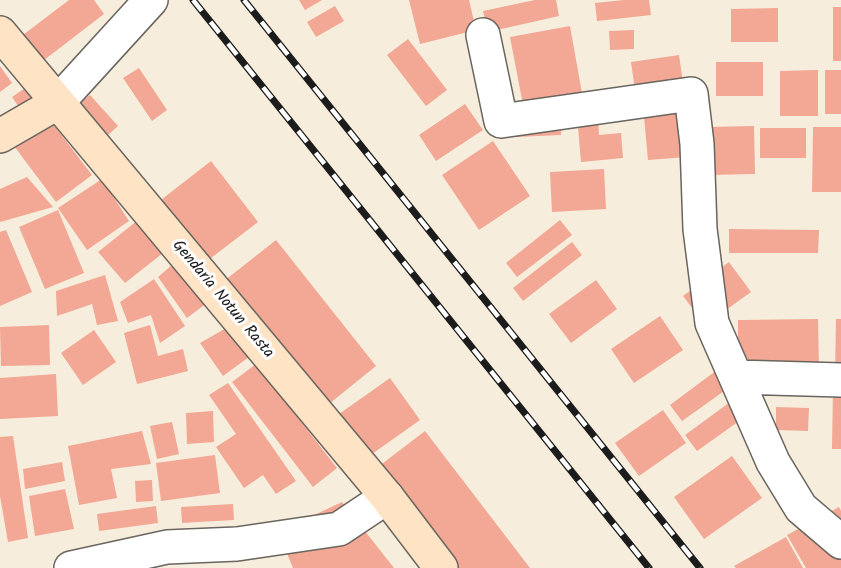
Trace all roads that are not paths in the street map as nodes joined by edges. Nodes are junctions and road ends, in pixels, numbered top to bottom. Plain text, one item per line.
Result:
1 (151, 0) edge
2 (0, 33) edge
3 (483, 35) dead end
4 (57, 103) junction
5 (0, 136) edge
6 (736, 377) junction
7 (841, 380) edge
8 (387, 497) junction
9 (841, 542) edge
10 (71, 568) edge
11 (441, 568) edge

1 - 4 street
2 - 4 main road, Gendaria Notun Rasta
3 - 6 street
4 - 5 main road
4 - 8 main road, Gendaria Notun Rasta
6 - 7 street
6 - 9 street
8 - 10 street
8 - 11 main road, Gendaria Notun Rasta

